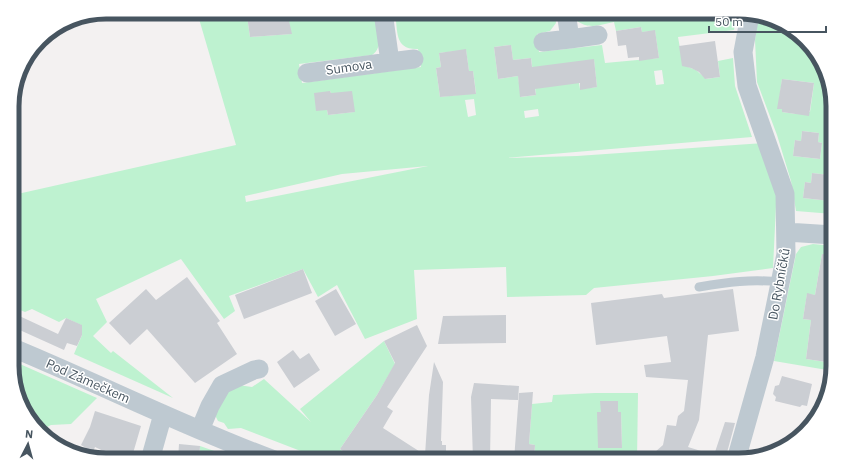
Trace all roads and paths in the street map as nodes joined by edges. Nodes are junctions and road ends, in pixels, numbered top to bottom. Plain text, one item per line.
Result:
1 (384, 19) edge
2 (567, 19) edge
3 (749, 20) edge
4 (598, 35) dead end
5 (570, 38) junction
6 (543, 42) dead end
7 (414, 59) dead end
8 (390, 62) junction
9 (307, 73) dead end
10 (786, 232) junction
11 (826, 235) edge
12 (781, 282) junction
13 (699, 287) dead end
14 (19, 351) edge
15 (259, 369) dead end
16 (160, 421) junction
17 (200, 430) junction
18 (152, 453) edge
19 (257, 453) edge
20 (738, 453) edge

1 - 8 street, Sumova
2 - 5 street
3 - 10 street, Do Rybníčků
4 - 5 street
5 - 6 street
7 - 8 street, Sumova
8 - 9 street, Sumova
10 - 11 street
10 - 12 street, Do Rybníčků
12 - 13 lane
12 - 20 street, Do Rybníčků
14 - 16 street, Pod Zámečkem
15 - 17 street
16 - 17 street, Pod Zámečkem
16 - 18 street
17 - 19 street, Pod Zámečkem

